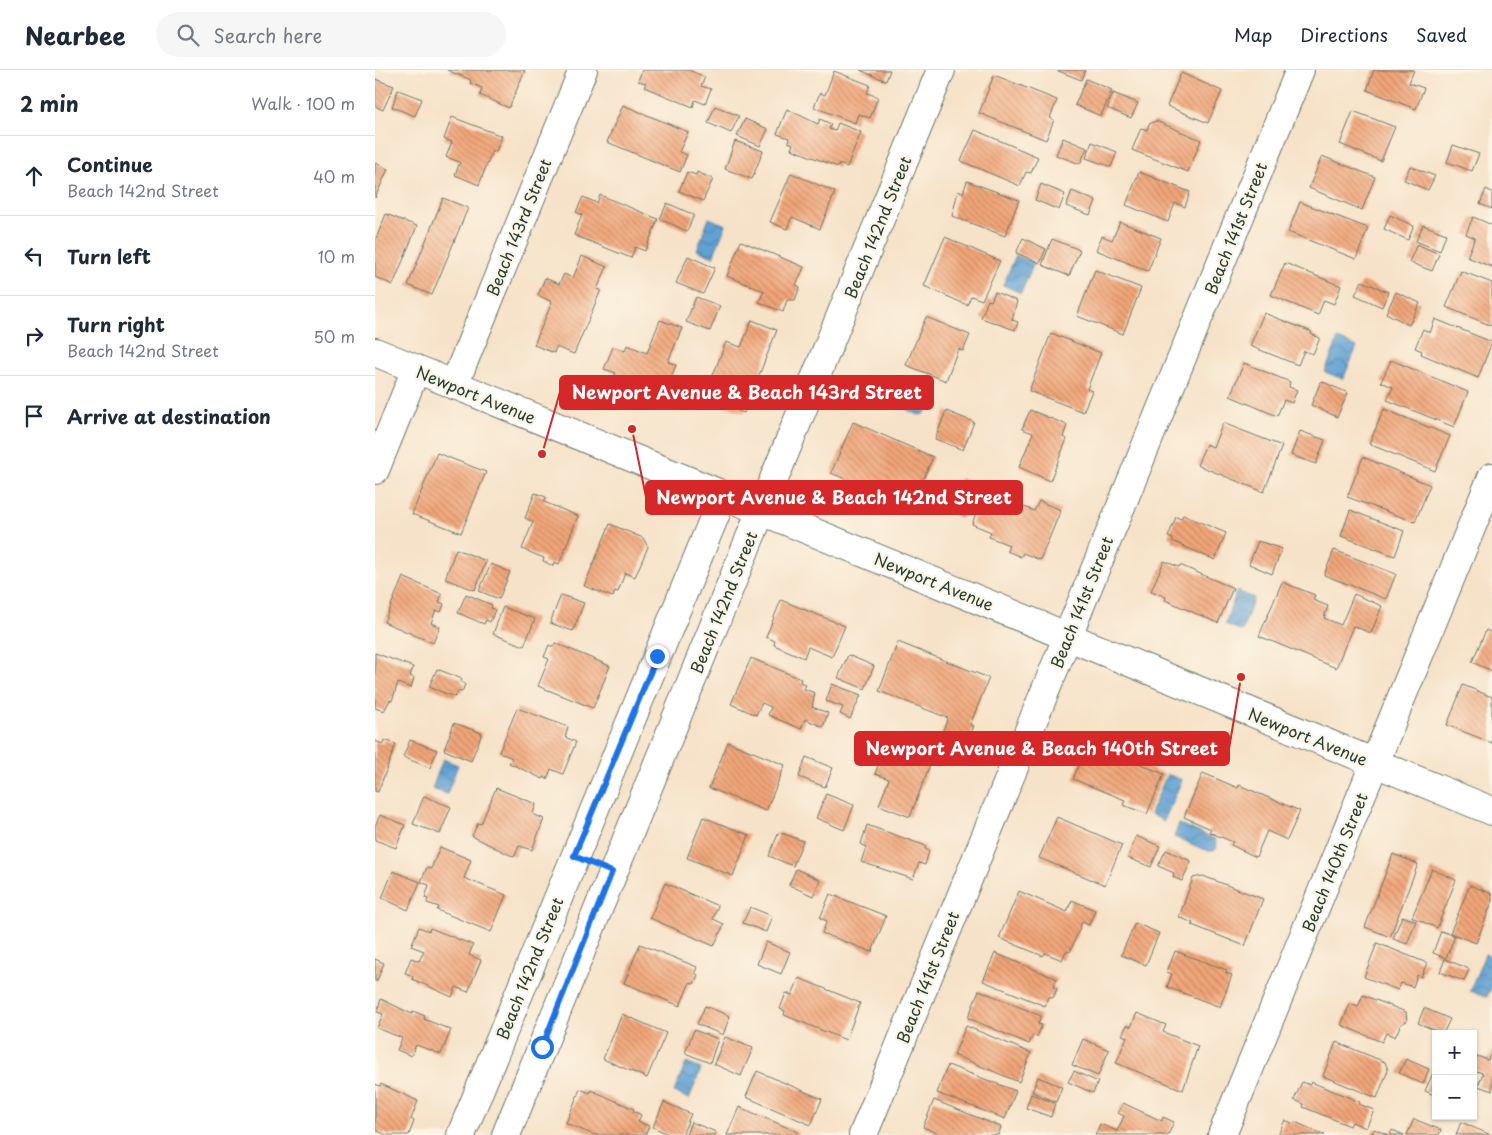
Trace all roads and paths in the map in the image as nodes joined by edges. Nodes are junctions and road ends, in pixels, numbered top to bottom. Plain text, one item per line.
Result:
1 (583, 70) edge
2 (941, 70) edge
3 (1300, 70) edge
4 (375, 352) edge
5 (416, 369) junction
6 (454, 385) junction
7 (375, 470) edge
8 (1492, 477) edge
9 (723, 496) junction
10 (760, 510) junction
11 (1067, 636) junction
12 (1375, 763) junction
13 (1492, 811) edge
14 (574, 856) junction
15 (612, 872) junction
16 (461, 1135) edge
17 (507, 1135) edge
18 (863, 1135) edge
19 (1223, 1135) edge

1 - 6 street, Beach 143rd Street
2 - 10 street, Beach 142nd Street
3 - 11 street, Beach 141st Street
4 - 5 street, Newport Avenue
5 - 6 street, Newport Avenue
5 - 7 street
6 - 9 street, Newport Avenue
8 - 12 street, Beach 140th Street
9 - 10 street, Newport Avenue
9 - 14 street, Beach 142nd Street
10 - 11 street, Newport Avenue
10 - 15 street, Beach 142nd Street
11 - 12 street, Newport Avenue
11 - 18 street, Beach 141st Street
12 - 13 street, Newport Avenue
12 - 19 street, Beach 140th Street
14 - 15 street
14 - 16 street, Beach 142nd Street
15 - 17 street, Beach 142nd Street

